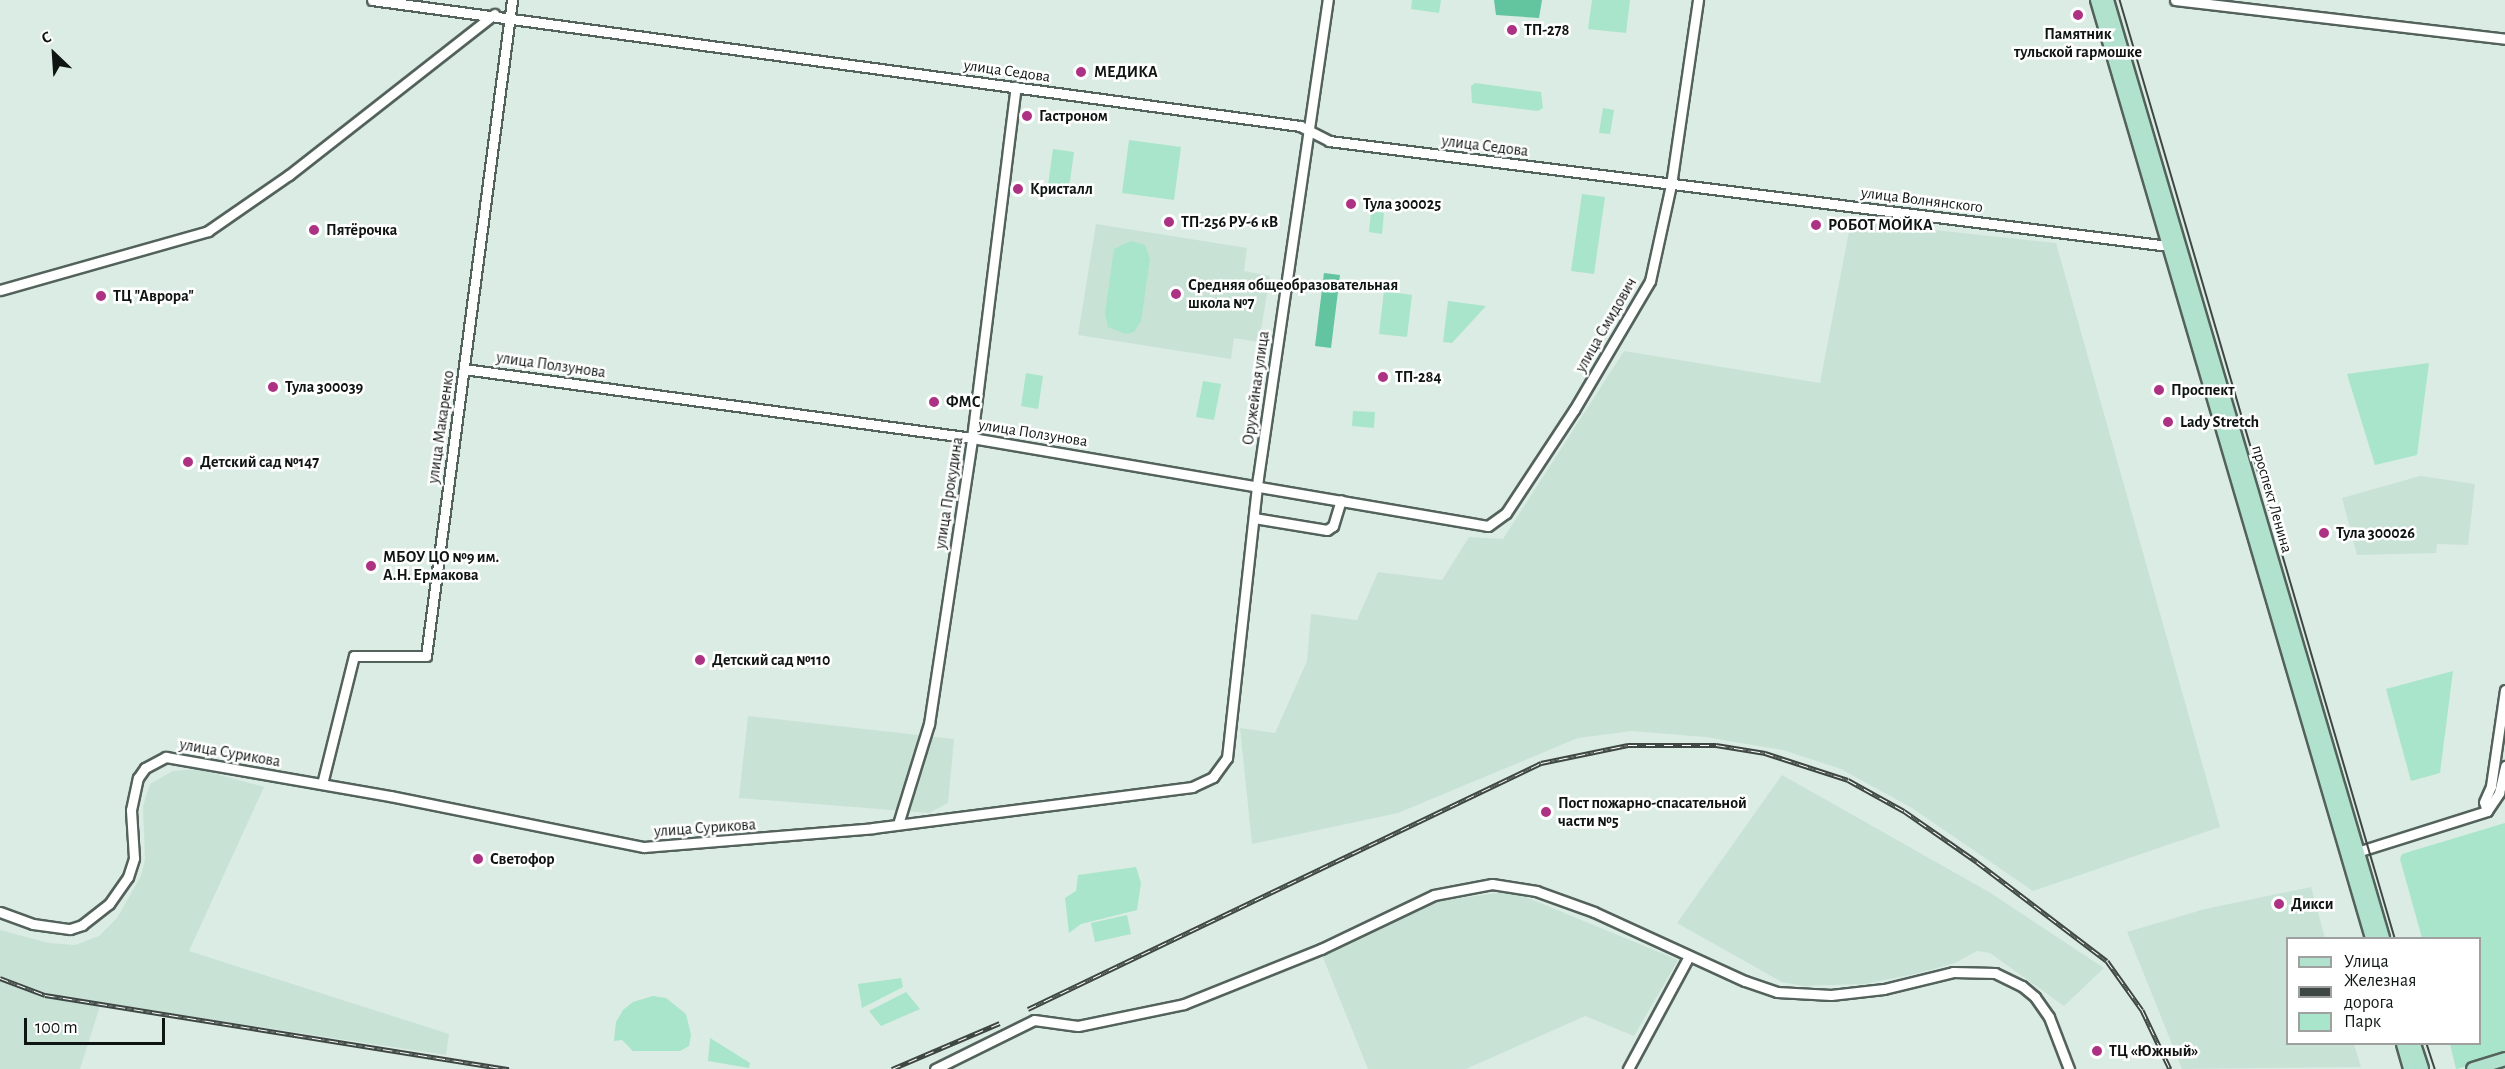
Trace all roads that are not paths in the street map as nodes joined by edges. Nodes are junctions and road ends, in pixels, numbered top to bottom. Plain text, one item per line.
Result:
1 (372, 0) edge
2 (512, 0) edge
3 (1328, 0) edge
4 (1698, 0) edge
5 (2097, 0) edge
6 (2107, 0) edge
7 (2175, 0) edge
8 (494, 14) junction
9 (510, 17) junction
10 (2505, 39) edge
11 (1016, 87) junction
12 (1309, 131) junction
13 (1671, 185) junction
14 (2169, 246) junction
15 (0, 290) edge
16 (464, 369) junction
17 (972, 438) junction
18 (1257, 485) junction
19 (1341, 500) junction
20 (1254, 518) junction
21 (1488, 526) joint
22 (2505, 690) edge
23 (2505, 766) edge
24 (1213, 777) joint
25 (322, 784) junction
26 (2496, 787) junction
27 (898, 824) junction
28 (2352, 854) junction
29 (0, 912) edge
30 (2372, 937) edge
31 (2382, 937) edge
32 (1689, 956) junction
33 (2403, 1045) edge
34 (2414, 1045) edge
35 (2505, 1059) edge
36 (935, 1069) edge
37 (1628, 1069) edge
38 (2069, 1069) edge
39 (2410, 1069) edge
40 (2422, 1069) edge
41 (2473, 1069) edge

1 - 8 street, улица Седова
2 - 9 street, улица Макаренко
3 - 12 street, Оружейная улица
4 - 13 street, улица Смидович
5 - 14 main road, проспект Ленина
6 - 28 main road, проспект Ленина
7 - 10 street
8 - 9 street, улица Седова
8 - 15 street
9 - 11 street, улица Седова
9 - 16 street, улица Макаренко
11 - 12 street, улица Седова
11 - 17 street, улица Прокудина
12 - 13 street, улица Седова
12 - 18 street, Оружейная улица
13 - 14 street, улица Волнянского
13 - 21 street, улица Смидович
14 - 28 main road, проспект Ленина
16 - 17 street, улица Ползунова
16 - 25 street, улица Макаренко
17 - 18 street, улица Ползунова
17 - 27 street, улица Прокудина
18 - 19 street, улица Ползунова
18 - 20 street, Оружейная улица
19 - 20 street
19 - 21 street, улица Ползунова
20 - 24 street, Оружейная улица
22 - 26 street
23 - 26 street
24 - 27 street, улица Сурикова
25 - 27 street, улица Сурикова
25 - 29 street, улица Сурикова
26 - 28 street
28 - 30 main road, проспект Ленина
28 - 31 main road, проспект Ленина
32 - 36 street
32 - 37 street
32 - 38 street
33 - 39 main road
34 - 40 main road
35 - 41 main road

